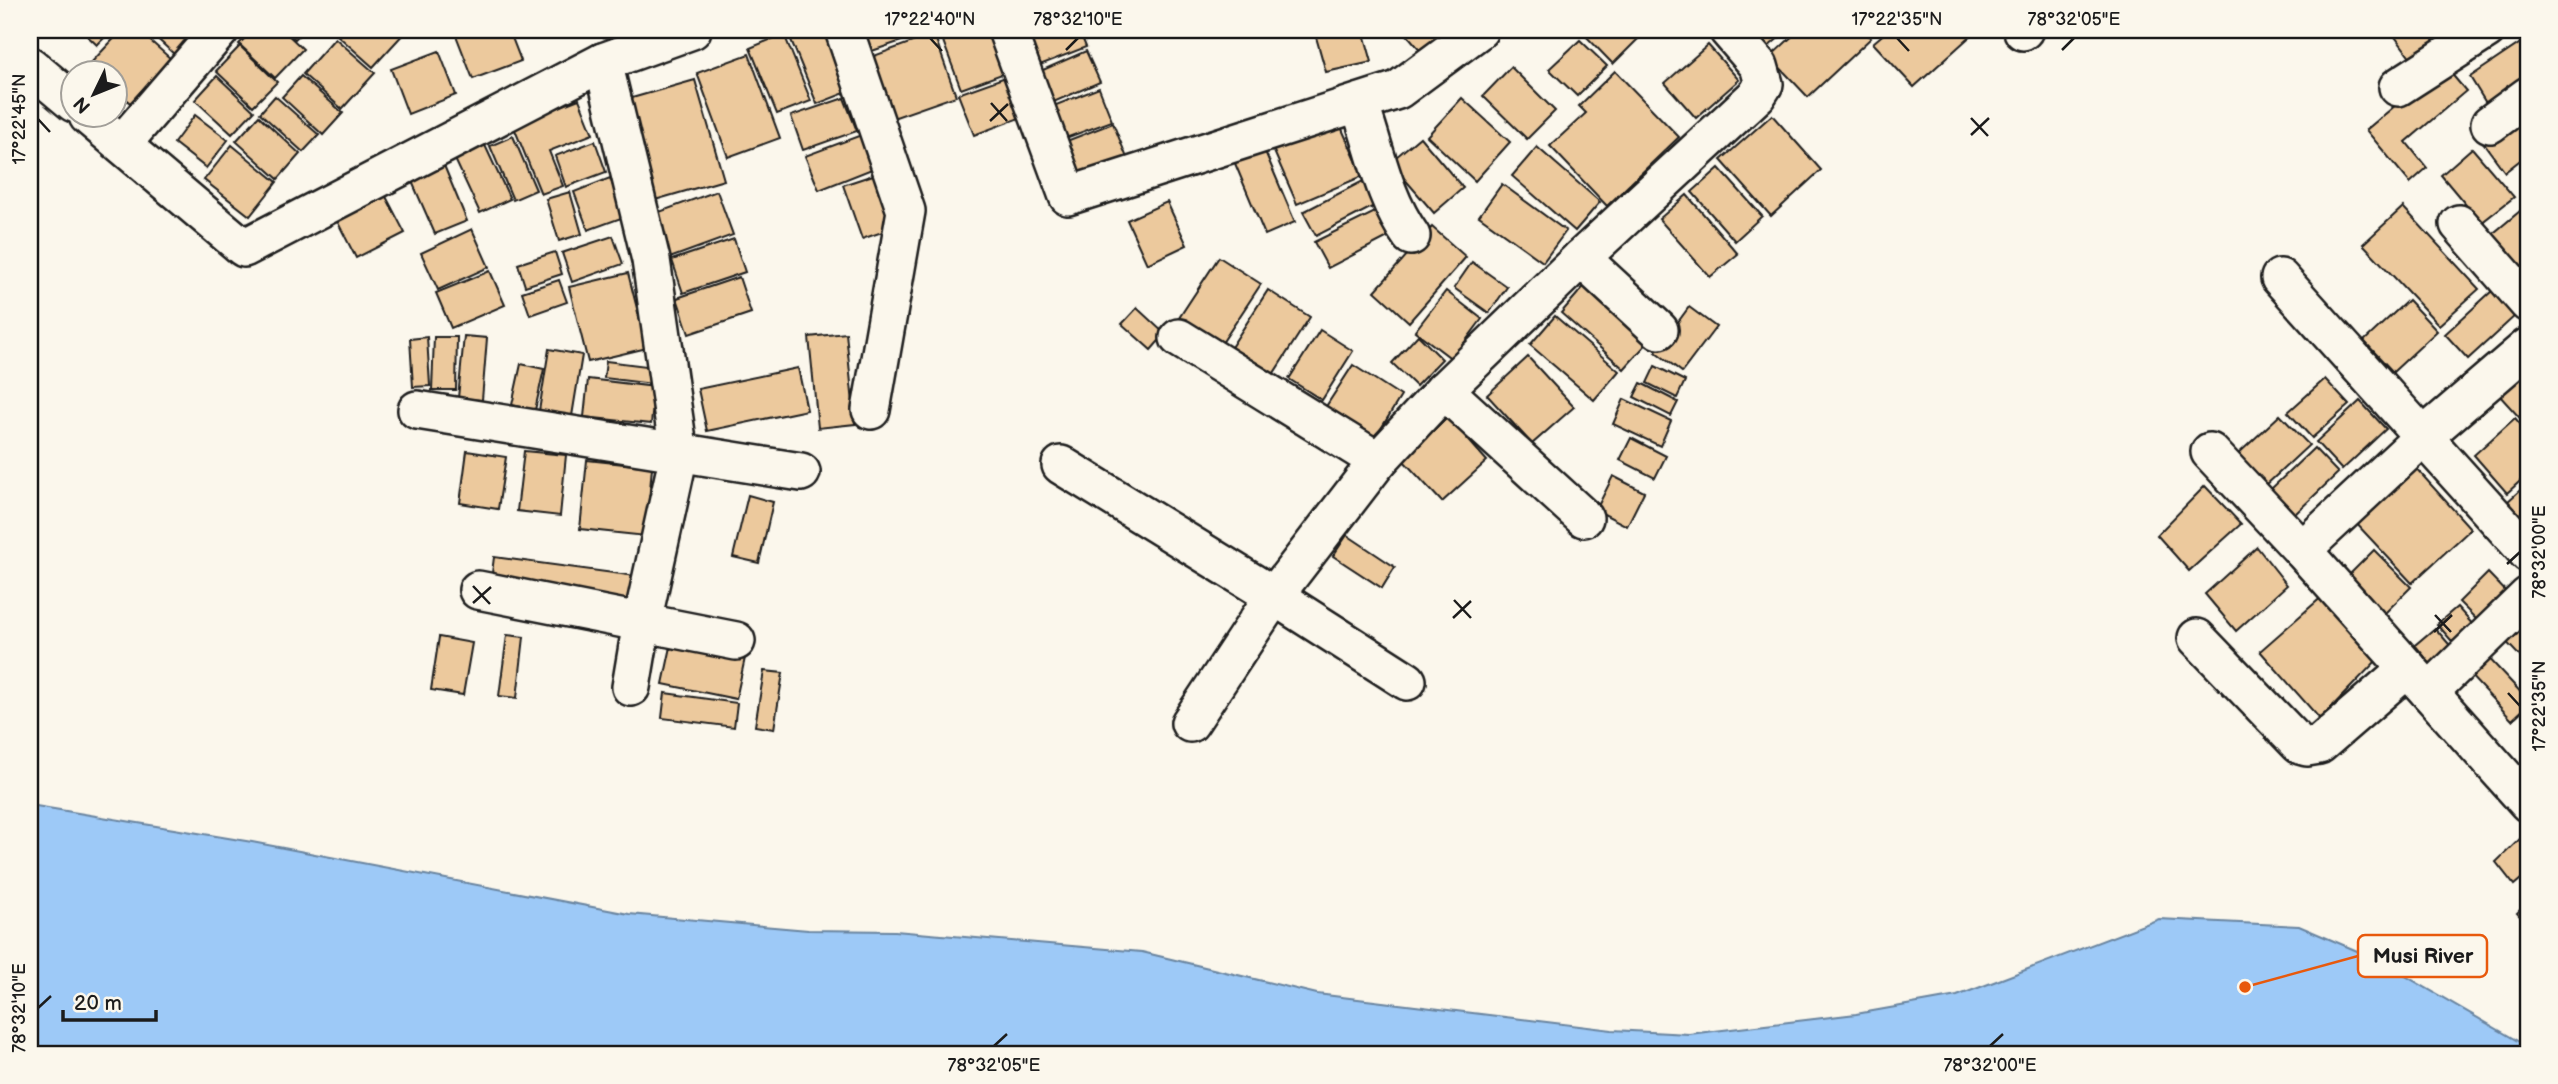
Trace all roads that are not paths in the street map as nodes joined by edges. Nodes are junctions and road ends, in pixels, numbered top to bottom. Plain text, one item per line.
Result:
1 (220, 30) edge
2 (844, 30) edge
3 (1007, 30) edge
4 (1479, 30) edge
5 (1728, 30) edge
6 (2487, 30) edge
7 (675, 33) edge
8 (603, 62) junction
9 (30, 66) edge
10 (2398, 87) dead end
11 (60, 91) edge
12 (2528, 96) edge
13 (1359, 103) junction
14 (2490, 124) dead end
15 (105, 130) edge
16 (122, 144) junction
17 (2459, 224) dead end
18 (1411, 236) dead end
19 (1581, 258) junction
20 (2280, 278) dead end
21 (2528, 303) edge
22 (1659, 330) dead end
23 (1179, 338) dead end
24 (2528, 347) edge
25 (1444, 390) junction
26 (417, 410) dead end
27 (871, 410) dead end
28 (2423, 437) junction
29 (2210, 452) dead end
30 (678, 454) junction
31 (1378, 461) junction
32 (1061, 465) dead end
33 (801, 472) dead end
34 (1584, 518) dead end
35 (2302, 550) junction
36 (2528, 553) edge
37 (478, 590) dead end
38 (1274, 596) junction
39 (2528, 596) edge
40 (642, 622) junction
41 (2197, 638) dead end
42 (736, 641) dead end
43 (2418, 680) junction
44 (1408, 681) dead end
45 (631, 687) dead end
46 (1190, 723) dead end
47 (2528, 803) edge

1 - 16 street
2 - 27 street
3 - 13 street
4 - 13 street
5 - 19 street
6 - 10 street
7 - 8 street
8 - 16 street
8 - 30 street
9 - 11 street
12 - 14 street
13 - 18 street
15 - 16 street
17 - 21 street
19 - 22 street
19 - 25 street
20 - 28 street
23 - 31 street
24 - 28 street
25 - 31 street
25 - 34 street
26 - 30 street
28 - 35 street
28 - 36 street
29 - 35 street
30 - 33 street
30 - 40 street
31 - 38 street
32 - 38 street
35 - 43 street
37 - 40 street
38 - 44 street
38 - 46 street
39 - 43 street
40 - 42 street
40 - 45 street
41 - 43 street
43 - 47 street

